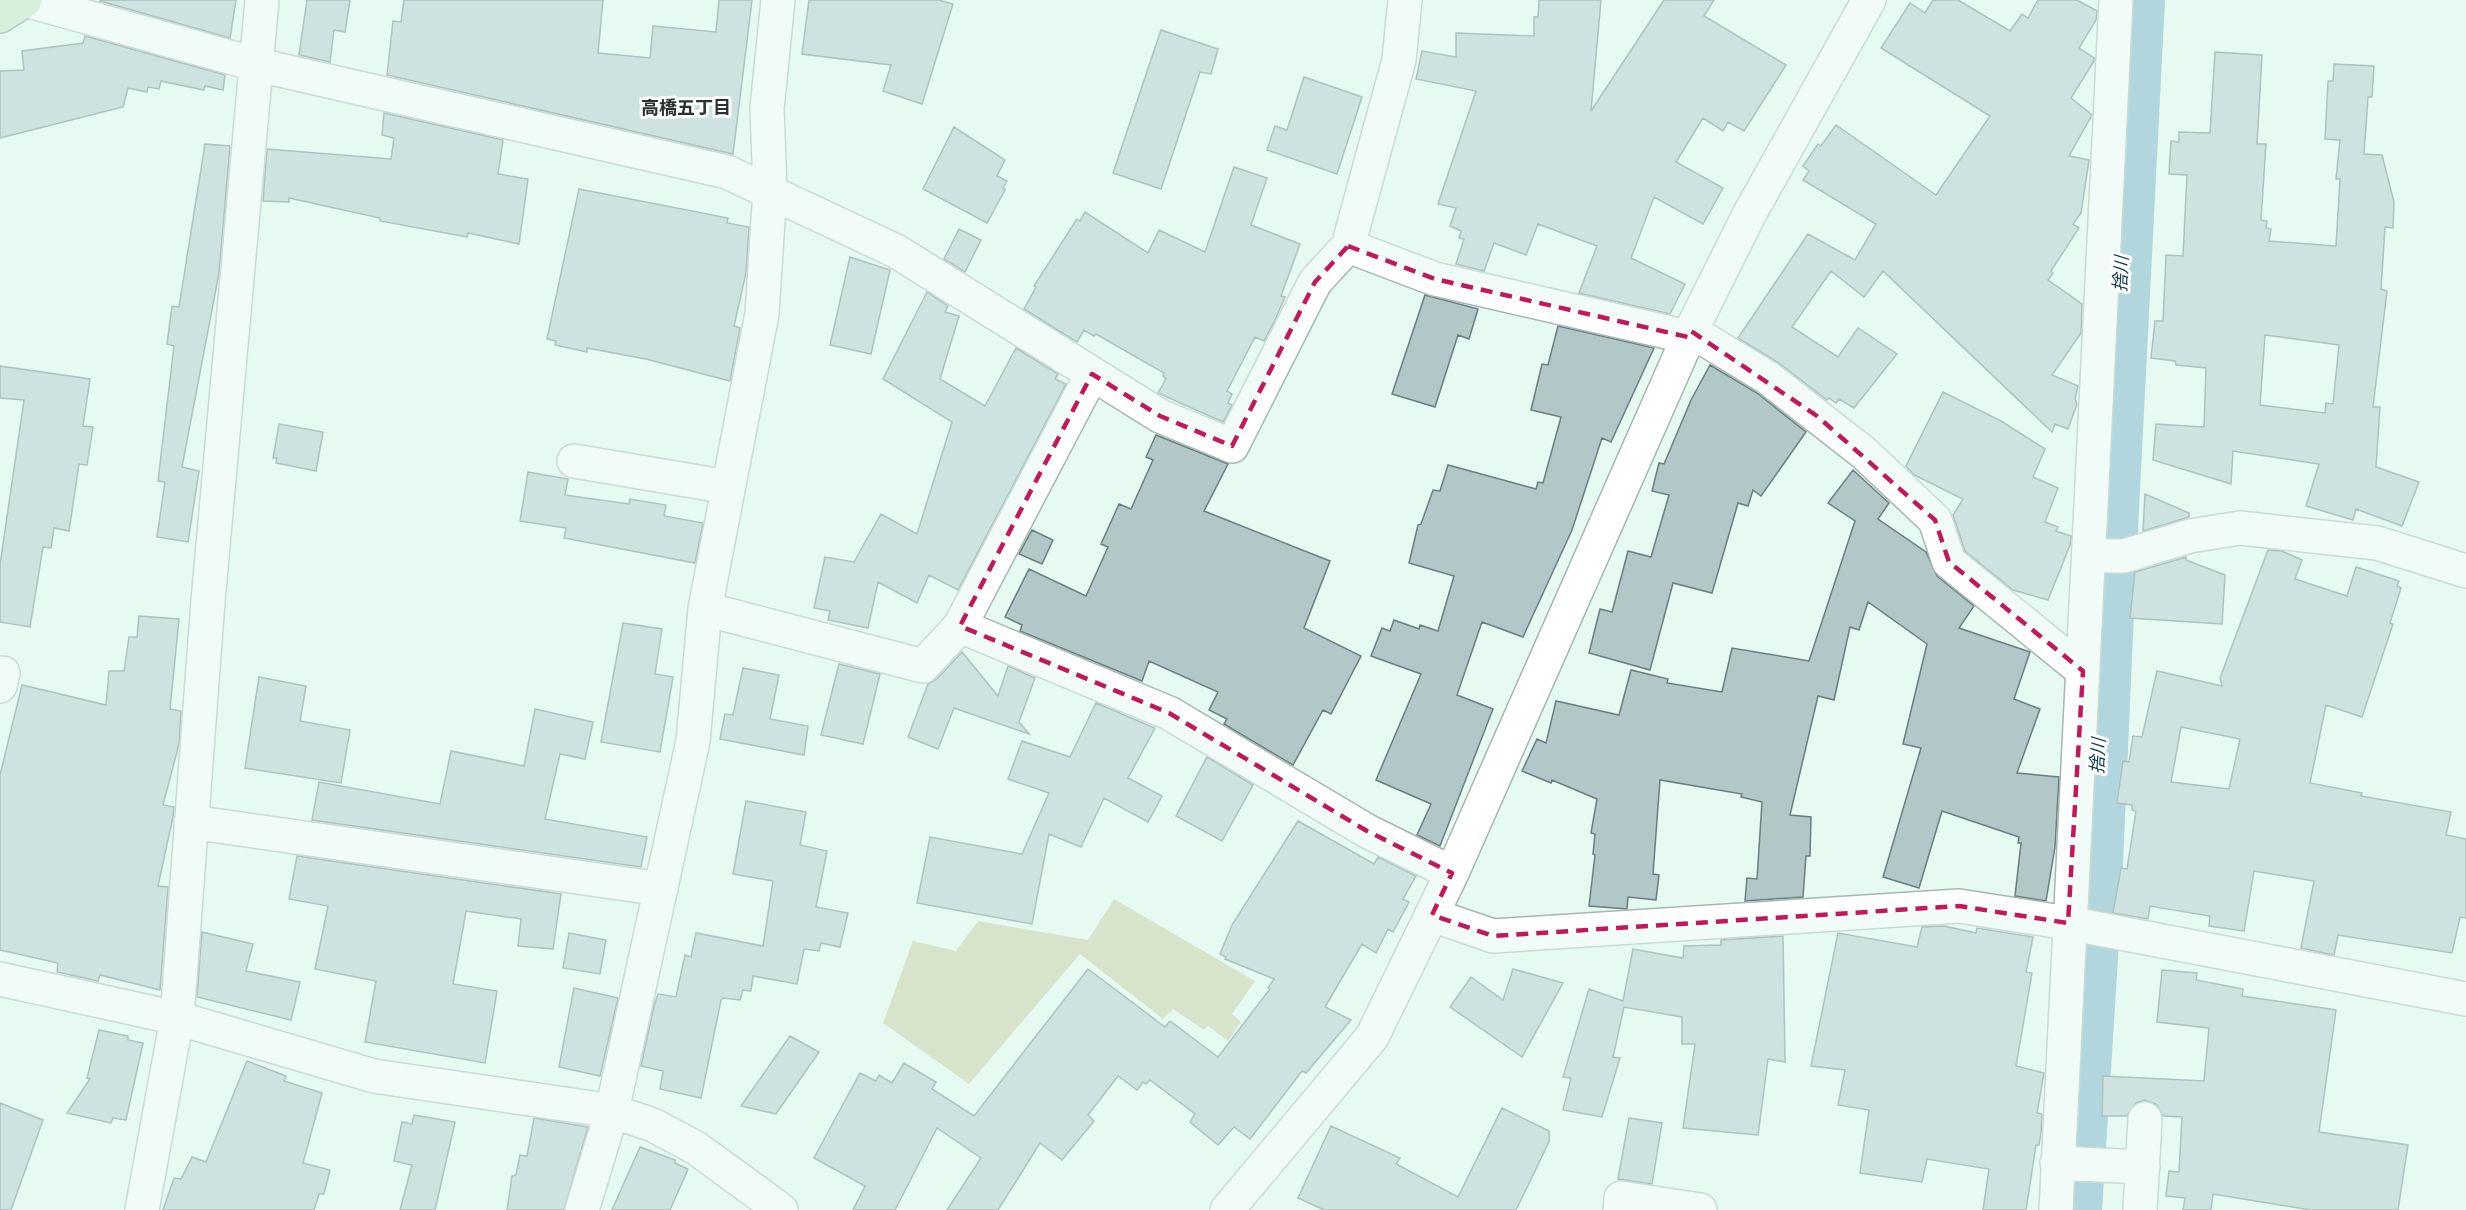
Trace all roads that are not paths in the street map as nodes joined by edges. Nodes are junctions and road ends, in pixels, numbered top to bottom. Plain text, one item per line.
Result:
1 (26, 0) edge
2 (262, 0) edge
3 (778, 0) edge
4 (1405, 0) edge
5 (1869, 0) edge
6 (2116, 0) edge
7 (0, 16) edge
8 (258, 65) junction
9 (770, 189) junction
10 (1348, 246) junction
11 (1690, 334) junction
12 (1092, 374) junction
13 (574, 461) dead end
14 (729, 487) junction
15 (2090, 556) junction
16 (2466, 571) edge
17 (705, 609) junction
18 (960, 626) junction
19 (2083, 671) junction
20 (191, 822) junction
21 (1452, 873) junction
22 (661, 889) junction
23 (1432, 915) junction
24 (2068, 923) junction
25 (0, 979) edge
26 (2466, 999) edge
27 (177, 1018) junction
28 (612, 1111) junction
29 (2145, 1119) dead end
30 (2058, 1164) junction
31 (2143, 1167) junction
32 (142, 1210) edge
33 (582, 1210) edge
34 (781, 1210) edge
35 (1227, 1210) edge
36 (1620, 1210) edge
37 (1700, 1210) edge
38 (2056, 1210) edge
39 (2140, 1210) edge

1 - 7 main road
1 - 8 street
2 - 8 street
3 - 9 street
4 - 10 street
5 - 11 street
6 - 15 street
8 - 9 street
8 - 20 street
9 - 12 street
9 - 14 street
10 - 11 street
10 - 12 street
11 - 19 street
11 - 21 street
12 - 18 street
13 - 14 street
14 - 17 street
15 - 16 street
15 - 19 street
17 - 18 street
17 - 22 street
18 - 21 street
19 - 24 street
20 - 22 street
20 - 27 street
21 - 23 street
22 - 28 street
23 - 24 street
23 - 35 street
24 - 26 street
24 - 30 street
25 - 27 street
27 - 28 street
27 - 32 street
28 - 33 street
28 - 34 street
29 - 31 street
30 - 31 street
30 - 38 street
31 - 39 street
36 - 37 street

